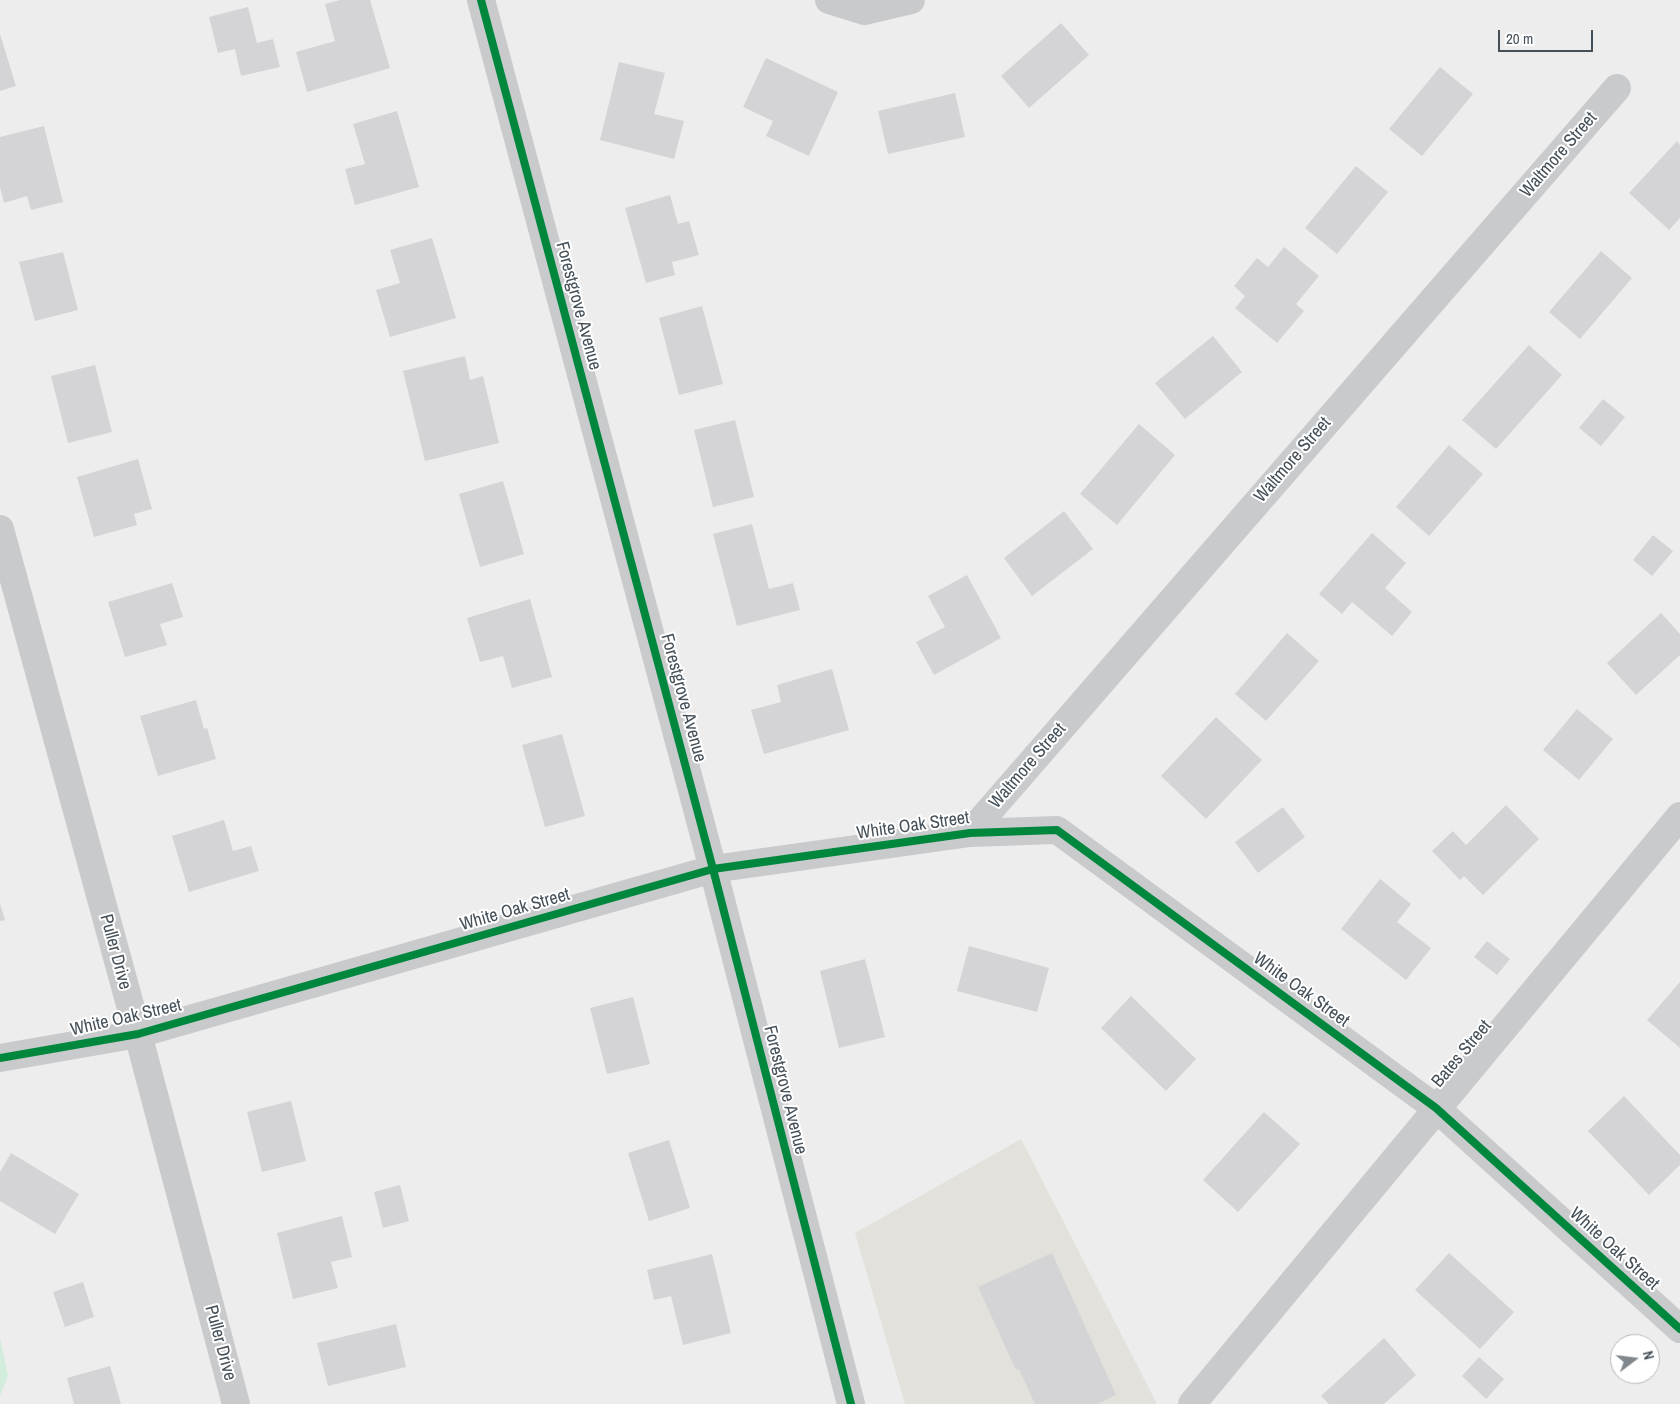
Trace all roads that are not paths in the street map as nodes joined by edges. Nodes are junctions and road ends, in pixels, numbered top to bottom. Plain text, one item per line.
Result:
1 (828, 0) edge
2 (911, 0) edge
3 (488, 1) edge
4 (1617, 88) dead end
5 (0, 529) edge
6 (1680, 816) edge
7 (970, 833) junction
8 (713, 869) junction
9 (138, 1034) junction
10 (0, 1058) edge
11 (1436, 1108) junction
12 (1680, 1329) edge
13 (236, 1404) edge
14 (850, 1404) edge
15 (1192, 1404) edge

1 - 2 street
3 - 8 street, Forestgrove Avenue
4 - 7 street, Waltmore Street
5 - 9 street, Puller Drive
6 - 11 street, Bates Street
7 - 8 street, White Oak Street
7 - 11 street, White Oak Street
8 - 9 street, White Oak Street
8 - 14 street, Forestgrove Avenue
9 - 10 street, White Oak Street
9 - 13 street, Puller Drive
11 - 12 street, White Oak Street
11 - 15 street, Bates Street

